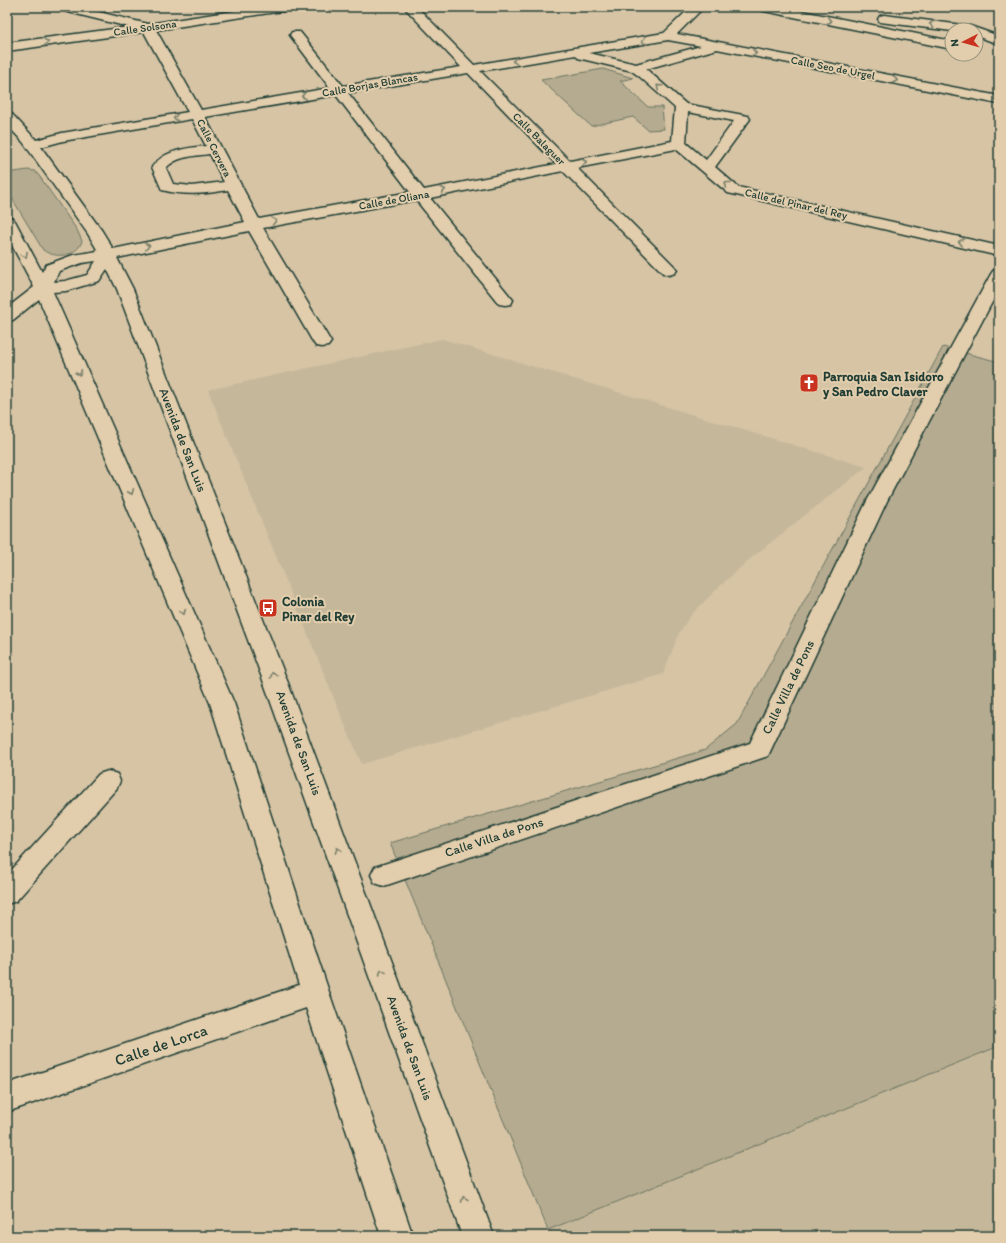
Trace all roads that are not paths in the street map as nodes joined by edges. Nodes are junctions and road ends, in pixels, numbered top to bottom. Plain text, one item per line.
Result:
1 (64, 7) edge
2 (283, 7) edge
3 (410, 7) edge
4 (698, 7) edge
5 (764, 7) edge
6 (808, 7) edge
7 (890, 7) edge
8 (938, 14) dead end
9 (893, 20) junction
10 (953, 22) edge
11 (944, 27) edge
12 (148, 28) junction
13 (296, 34) dead end
14 (984, 35) edge
15 (668, 36) junction
16 (944, 37) edge
17 (999, 40) edge
18 (933, 42) junction
19 (944, 44) edge
20 (716, 46) junction
21 (7, 47) edge
22 (573, 53) junction
23 (469, 68) junction
24 (636, 68) junction
25 (338, 91) junction
26 (999, 100) edge
27 (682, 107) junction
28 (197, 114) junction
29 (7, 117) edge
30 (679, 144) junction
31 (32, 145) junction
32 (215, 149) junction
33 (565, 165) junction
34 (707, 168) junction
35 (233, 185) junction
36 (420, 195) junction
37 (7, 221) edge
38 (254, 225) junction
39 (999, 251) edge
40 (108, 255) junction
41 (668, 270) dead end
42 (999, 274) edge
43 (43, 288) junction
44 (505, 300) dead end
45 (7, 316) edge
46 (322, 342) dead end
47 (108, 782) dead end
48 (384, 875) dead end
49 (7, 893) edge
50 (315, 992) junction
51 (7, 1098) edge
52 (398, 1236) edge
53 (478, 1236) edge

1 - 12 street
2 - 12 street, Calle Solsona
3 - 23 street, Calle Balaguer
4 - 15 street
5 -> 18 street
6 - 9 street
7 - 9 street
8 - 10 street
11 -> 9 street
9 - 18 street
21 -> 12 street, Calle Solsona
12 - 28 street, Calle Cervera
13 - 25 street
14 - 17 street
15 - 20 street, Calle Seo de Urgel
15 -> 22 street, Calle Borjas Blancas
16 - 18 street
18 - 19 street
20 - 24 street
20 -> 26 street, Calle Seo de Urgel
22 -> 23 street, Calle Borjas Blancas
22 - 24 street
23 - 25 street, Calle Borjas Blancas
23 - 33 street, Calle Balaguer
27 -> 24 street
25 -> 28 street, Calle Borjas Blancas
25 - 36 street
27 - 30 street
27 - 34 street
28 -> 31 street, Calle Borjas Blancas
28 - 32 street, Calle Cervera
29 - 31 street, Avenida de San Luis
33 -> 30 street, Calle de Oliana
30 - 34 street, Calle del Pinar del Rey
31 - 40 street, Avenida de San Luis
32 - 35 street, Calle Cervera
32 - 35 street
36 -> 33 street, Calle de Oliana
33 - 41 street, Calle Balaguer
39 -> 34 street, Calle del Pinar del Rey
35 - 38 street, Calle Cervera
38 -> 36 street, Calle de Oliana
36 - 44 street
37 -> 43 street
40 -> 38 street, Calle de Oliana
38 - 46 street, Calle Cervera
40 - 43 street
40 - 43 street
53 -> 40 street, Avenida de San Luis
42 - 48 street, Calle Villa de Pons
43 - 45 street
43 -> 50 street
47 - 49 street
50 - 51 street, Calle de Lorca
50 - 52 street

